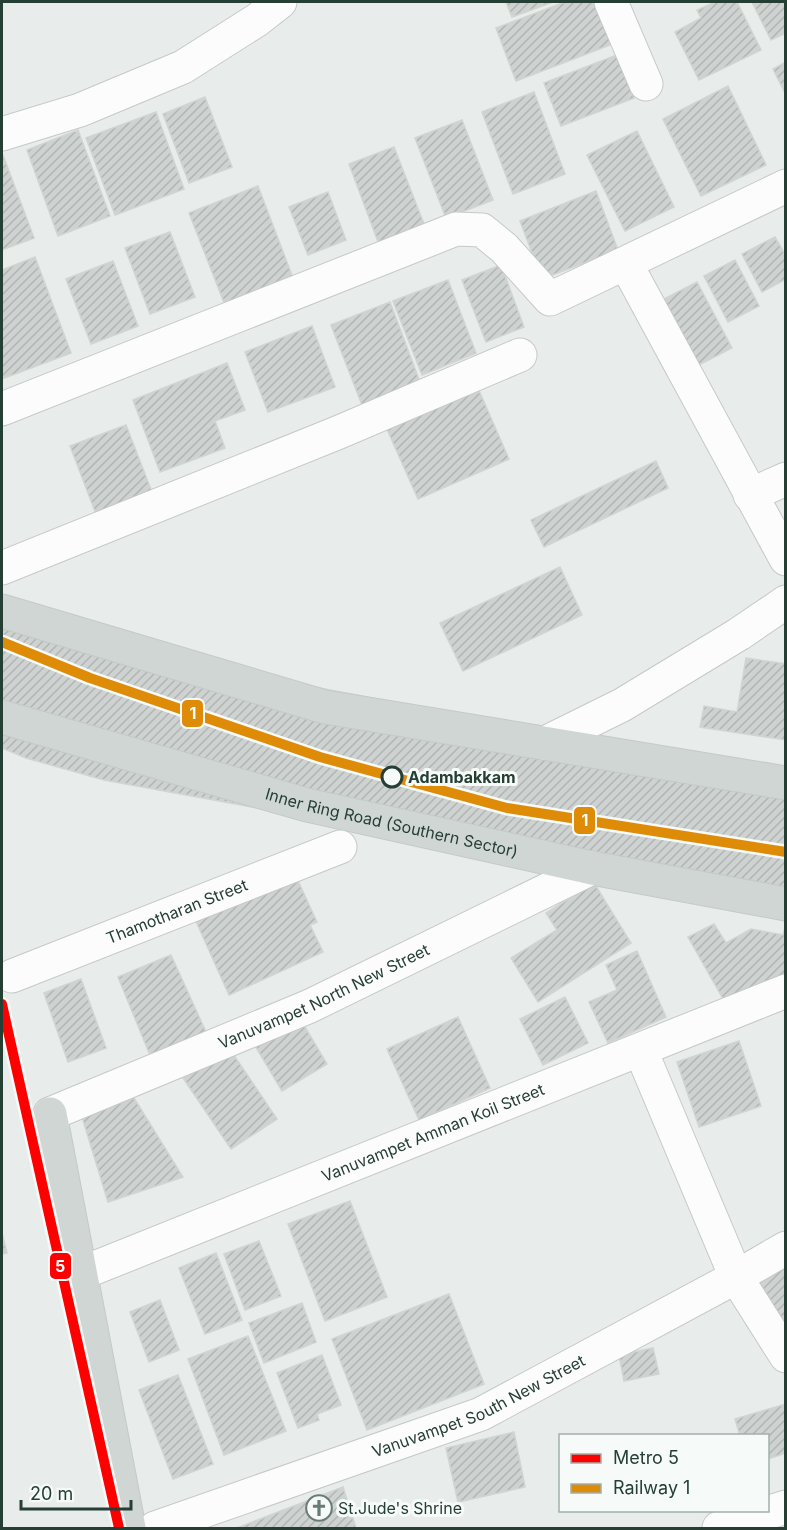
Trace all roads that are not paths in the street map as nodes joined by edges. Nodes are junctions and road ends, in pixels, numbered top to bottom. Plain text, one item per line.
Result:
1 (280, 2) edge
2 (611, 2) edge
3 (646, 84) dead end
4 (2, 134) edge
5 (786, 186) edge
6 (626, 264) junction
7 (520, 355) dead end
8 (2, 409) edge
9 (786, 480) edge
10 (750, 495) junction
11 (786, 559) edge
12 (2, 568) edge
13 (786, 602) edge
14 (2, 611) edge
15 (2, 717) edge
16 (545, 743) junction
17 (786, 783) edge
18 (340, 847) dead end
19 (592, 868) junction
20 (786, 904) edge
21 (12, 976) dead end
22 (786, 991) edge
23 (641, 1051) junction
24 (50, 1114) joint
25 (786, 1248) edge
26 (82, 1273) junction
27 (736, 1277) junction
28 (786, 1356) edge
29 (786, 1507) edge
30 (129, 1528) edge
31 (155, 1528) edge
32 (719, 1528) edge

1 - 4 street
2 - 3 street
5 - 6 street
6 - 8 street
6 - 10 street
7 - 12 street
9 - 10 street
10 - 11 street
13 - 16 street
14 - 16 main road
15 - 19 main road, Inner Ring Road (Southern Sector)
16 - 17 main road
18 - 21 street, Thamotharan Street
19 - 20 main road, Inner Ring Road (Southern Sector)
19 - 24 street, Vanuvampet North New Street
22 - 23 street, Vanuvampet Amman Koil Street
23 - 26 street, Vanuvampet Amman Koil Street
23 - 27 street
24 - 26 main road
25 - 27 street, Vanuvampet South New Street
26 - 30 main road
27 - 28 street
27 - 31 street, Vanuvampet South New Street
29 - 32 street

